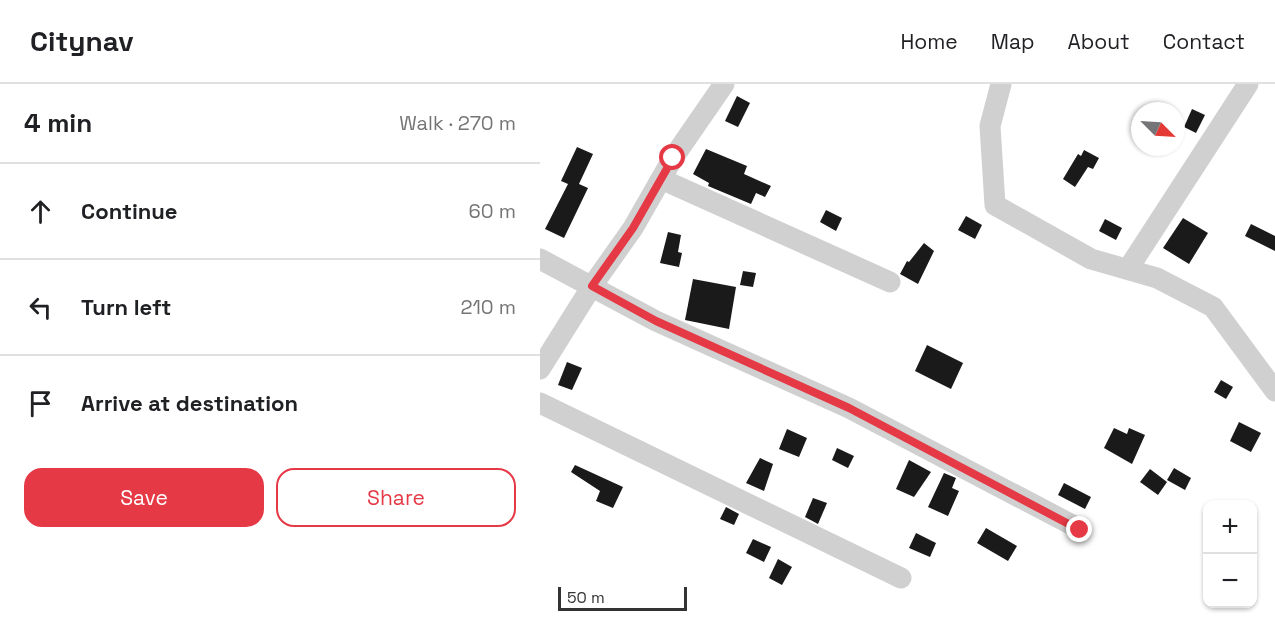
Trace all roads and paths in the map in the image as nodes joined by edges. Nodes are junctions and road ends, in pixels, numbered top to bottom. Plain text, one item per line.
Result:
1 (724, 84) edge
2 (1001, 84) edge
3 (1248, 84) edge
4 (661, 179) junction
5 (540, 259) edge
6 (1128, 269) junction
7 (890, 282) dead end
8 (592, 286) junction
9 (540, 369) edge
10 (1275, 391) edge
11 (540, 403) edge
12 (1080, 530) dead end
13 (901, 578) dead end

1 - 4 street
2 - 6 street
3 - 6 street
4 - 7 street
4 - 8 street
5 - 8 street
6 - 10 street
8 - 9 street
8 - 12 street
11 - 13 street

